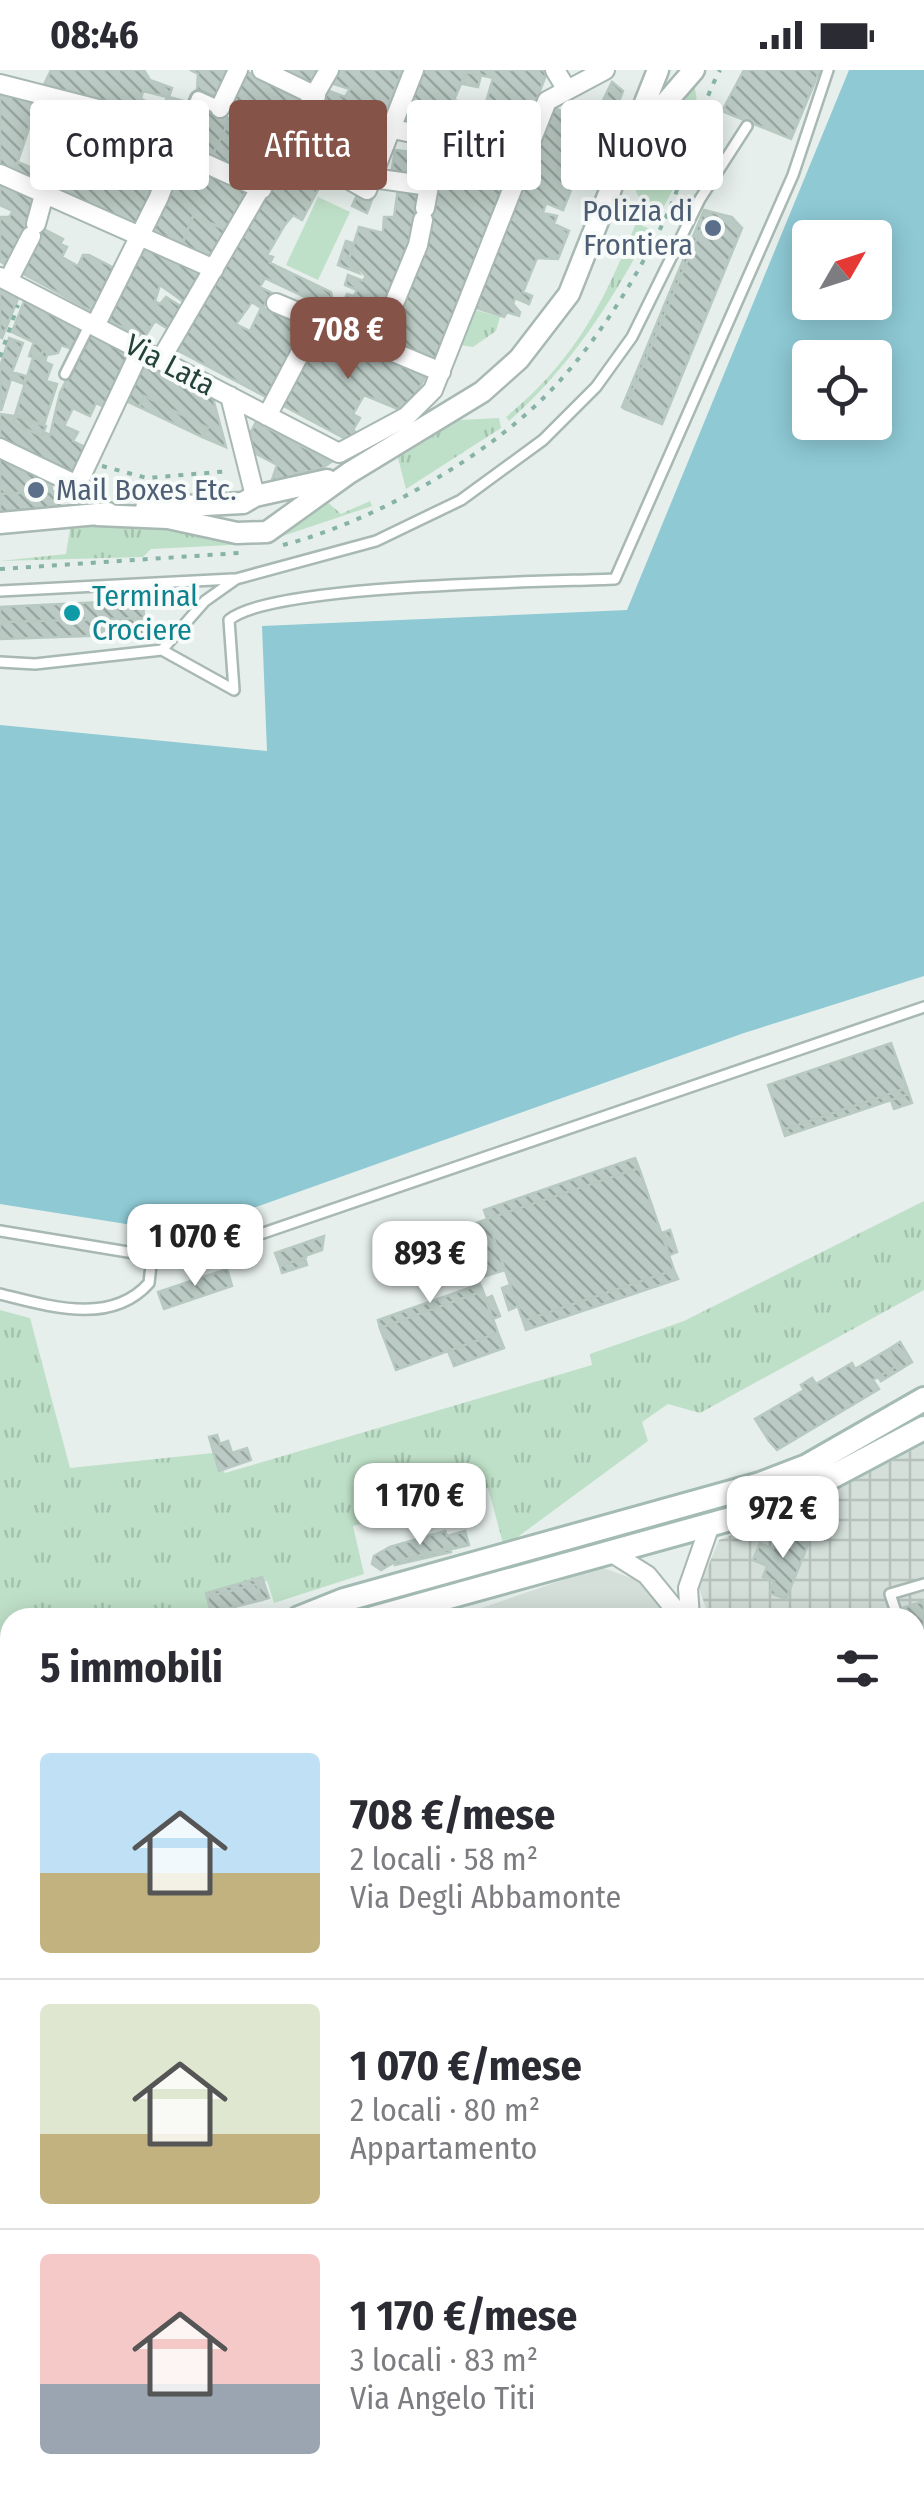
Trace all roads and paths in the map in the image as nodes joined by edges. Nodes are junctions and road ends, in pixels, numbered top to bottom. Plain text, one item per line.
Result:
1 (238, 70) edge
2 (262, 70) edge
3 (329, 70) edge
4 (414, 70) edge
5 (555, 70) edge
6 (605, 70) edge
7 (658, 70) edge
8 (828, 70) edge
9 (695, 73) edge
10 (0, 84) edge
11 (567, 90) junction
12 (316, 96) junction
13 (59, 100) edge
14 (313, 100) edge
15 (647, 100) edge
16 (671, 100) edge
17 (209, 103) edge
18 (220, 108) junction
19 (229, 113) edge
20 (541, 118) edge
21 (747, 126) dead end
22 (390, 128) junction
23 (407, 132) edge
24 (387, 136) edge
25 (0, 174) edge
26 (387, 185) edge
27 (47, 190) edge
28 (162, 190) edge
29 (261, 190) edge
30 (513, 190) edge
31 (612, 190) edge
32 (46, 196) junction
33 (138, 239) junction
34 (214, 269) junction
35 (11, 283) edge
36 (276, 303) dead end
37 (317, 321) junction
38 (93, 325) junction
39 (377, 345) junction
40 (142, 348) junction
41 (0, 357) edge
42 (160, 359) junction
43 (441, 372) junction
44 (65, 374) dead end
45 (230, 396) junction
46 (267, 416) junction
47 (0, 448) edge
48 (88, 461) junction
49 (239, 470) dead end
50 (349, 473) junction
51 (255, 499) junction
52 (97, 514) junction
53 (0, 523) edge
54 (266, 530) junction
55 (236, 579) junction
56 (0, 592) edge
57 (162, 650) junction
58 (0, 662) edge
59 (924, 1007) edge
60 (0, 1231) edge
61 (152, 1256) junction
62 (0, 1294) edge
63 (924, 1399) edge
64 (924, 1428) edge
65 (710, 1526) junction
66 (612, 1553) junction
67 (924, 1584) edge
68 (324, 1608) edge
69 (410, 1608) edge
70 (674, 1608) edge
71 (689, 1608) edge
72 (895, 1608) edge

1 - 18 street
2 - 12 street
3 - 12 street
4 - 22 street
5 - 11 street
6 - 11 street
7 - 15 street
8 - 57 lane
9 - 16 street
10 - 13 street
11 - 20 street
12 - 14 street
17 - 18 street
18 - 19 path
21 - 55 lane
22 - 23 street
22 - 24 street
25 - 32 street
26 - 39 street
27 - 32 street
28 - 33 street
29 - 34 street
30 - 43 street
31 - 50 street
32 - 33 street
32 - 35 street
33 - 34 street
33 - 38 street
34 - 42 street
35 - 38 street, Via Lata
35 - 41 path
36 - 37 street
37 - 39 street
37 - 46 street
38 - 40 street, Via Lata
38 - 44 lane
39 - 43 street
40 - 42 street, Via Lata
40 - 48 street
42 - 45 street, Via Lata
43 - 46 street, Via Lata
45 - 46 street, Via Lata
45 - 51 street
47 - 48 street
48 - 49 path
50 - 51 street
50 - 54 street
51 - 52 street
51 - 54 street
51 - 54 street
52 - 53 street
52 - 54 street
55 - 56 lane
55 - 57 lane
57 - 58 lane
59 - 61 lane
60 - 61 lane
61 - 62 lane
63 - 68 main road
64 - 65 main road
65 - 66 main road
65 - 71 street
66 - 69 main road
66 - 70 street
67 - 72 lane

